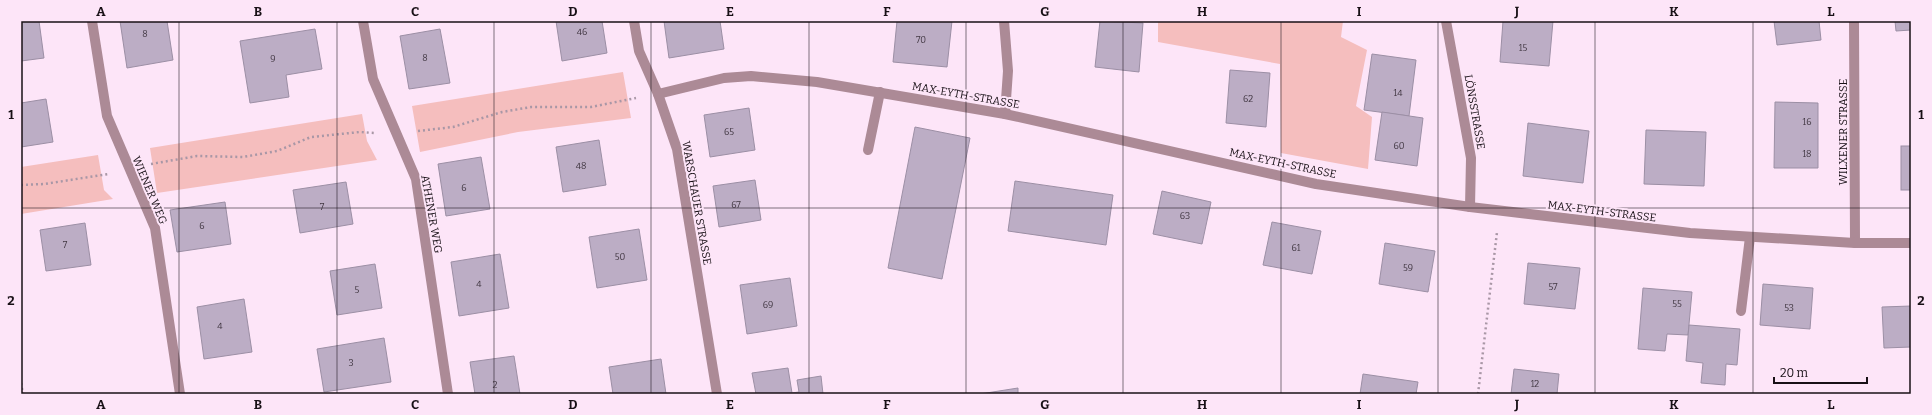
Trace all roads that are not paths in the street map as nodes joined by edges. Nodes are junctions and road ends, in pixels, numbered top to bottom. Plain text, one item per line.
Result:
1 (92, 21) edge
2 (363, 21) edge
3 (634, 21) edge
4 (1004, 21) edge
5 (1446, 21) edge
6 (1854, 21) edge
7 (880, 92) junction
8 (658, 94) junction
9 (1005, 114) junction
10 (868, 150) dead end
11 (1470, 207) junction
12 (1750, 237) junction
13 (1855, 243) junction
14 (1911, 244) edge
15 (1741, 311) dead end
16 (180, 394) edge
17 (448, 394) edge
18 (717, 394) edge

1 - 16 street, WIENER WEG
2 - 17 street, ATHENER WEG
3 - 8 street, WARSCHAUER STRASSE
4 - 9 street
5 - 11 street, LÖNSSTRASSE
6 - 13 street, WILXENER STRASSE
7 - 8 street, MAX-EYTH-STRASSE
7 - 9 street, MAX-EYTH-STRASSE
7 - 10 street
8 - 18 street, WARSCHAUER STRASSE
9 - 11 street, MAX-EYTH-STRASSE
11 - 12 street, MAX-EYTH-STRASSE
12 - 13 street, MAX-EYTH-STRASSE
12 - 15 street
13 - 14 street, MAX-EYTH-STRASSE

